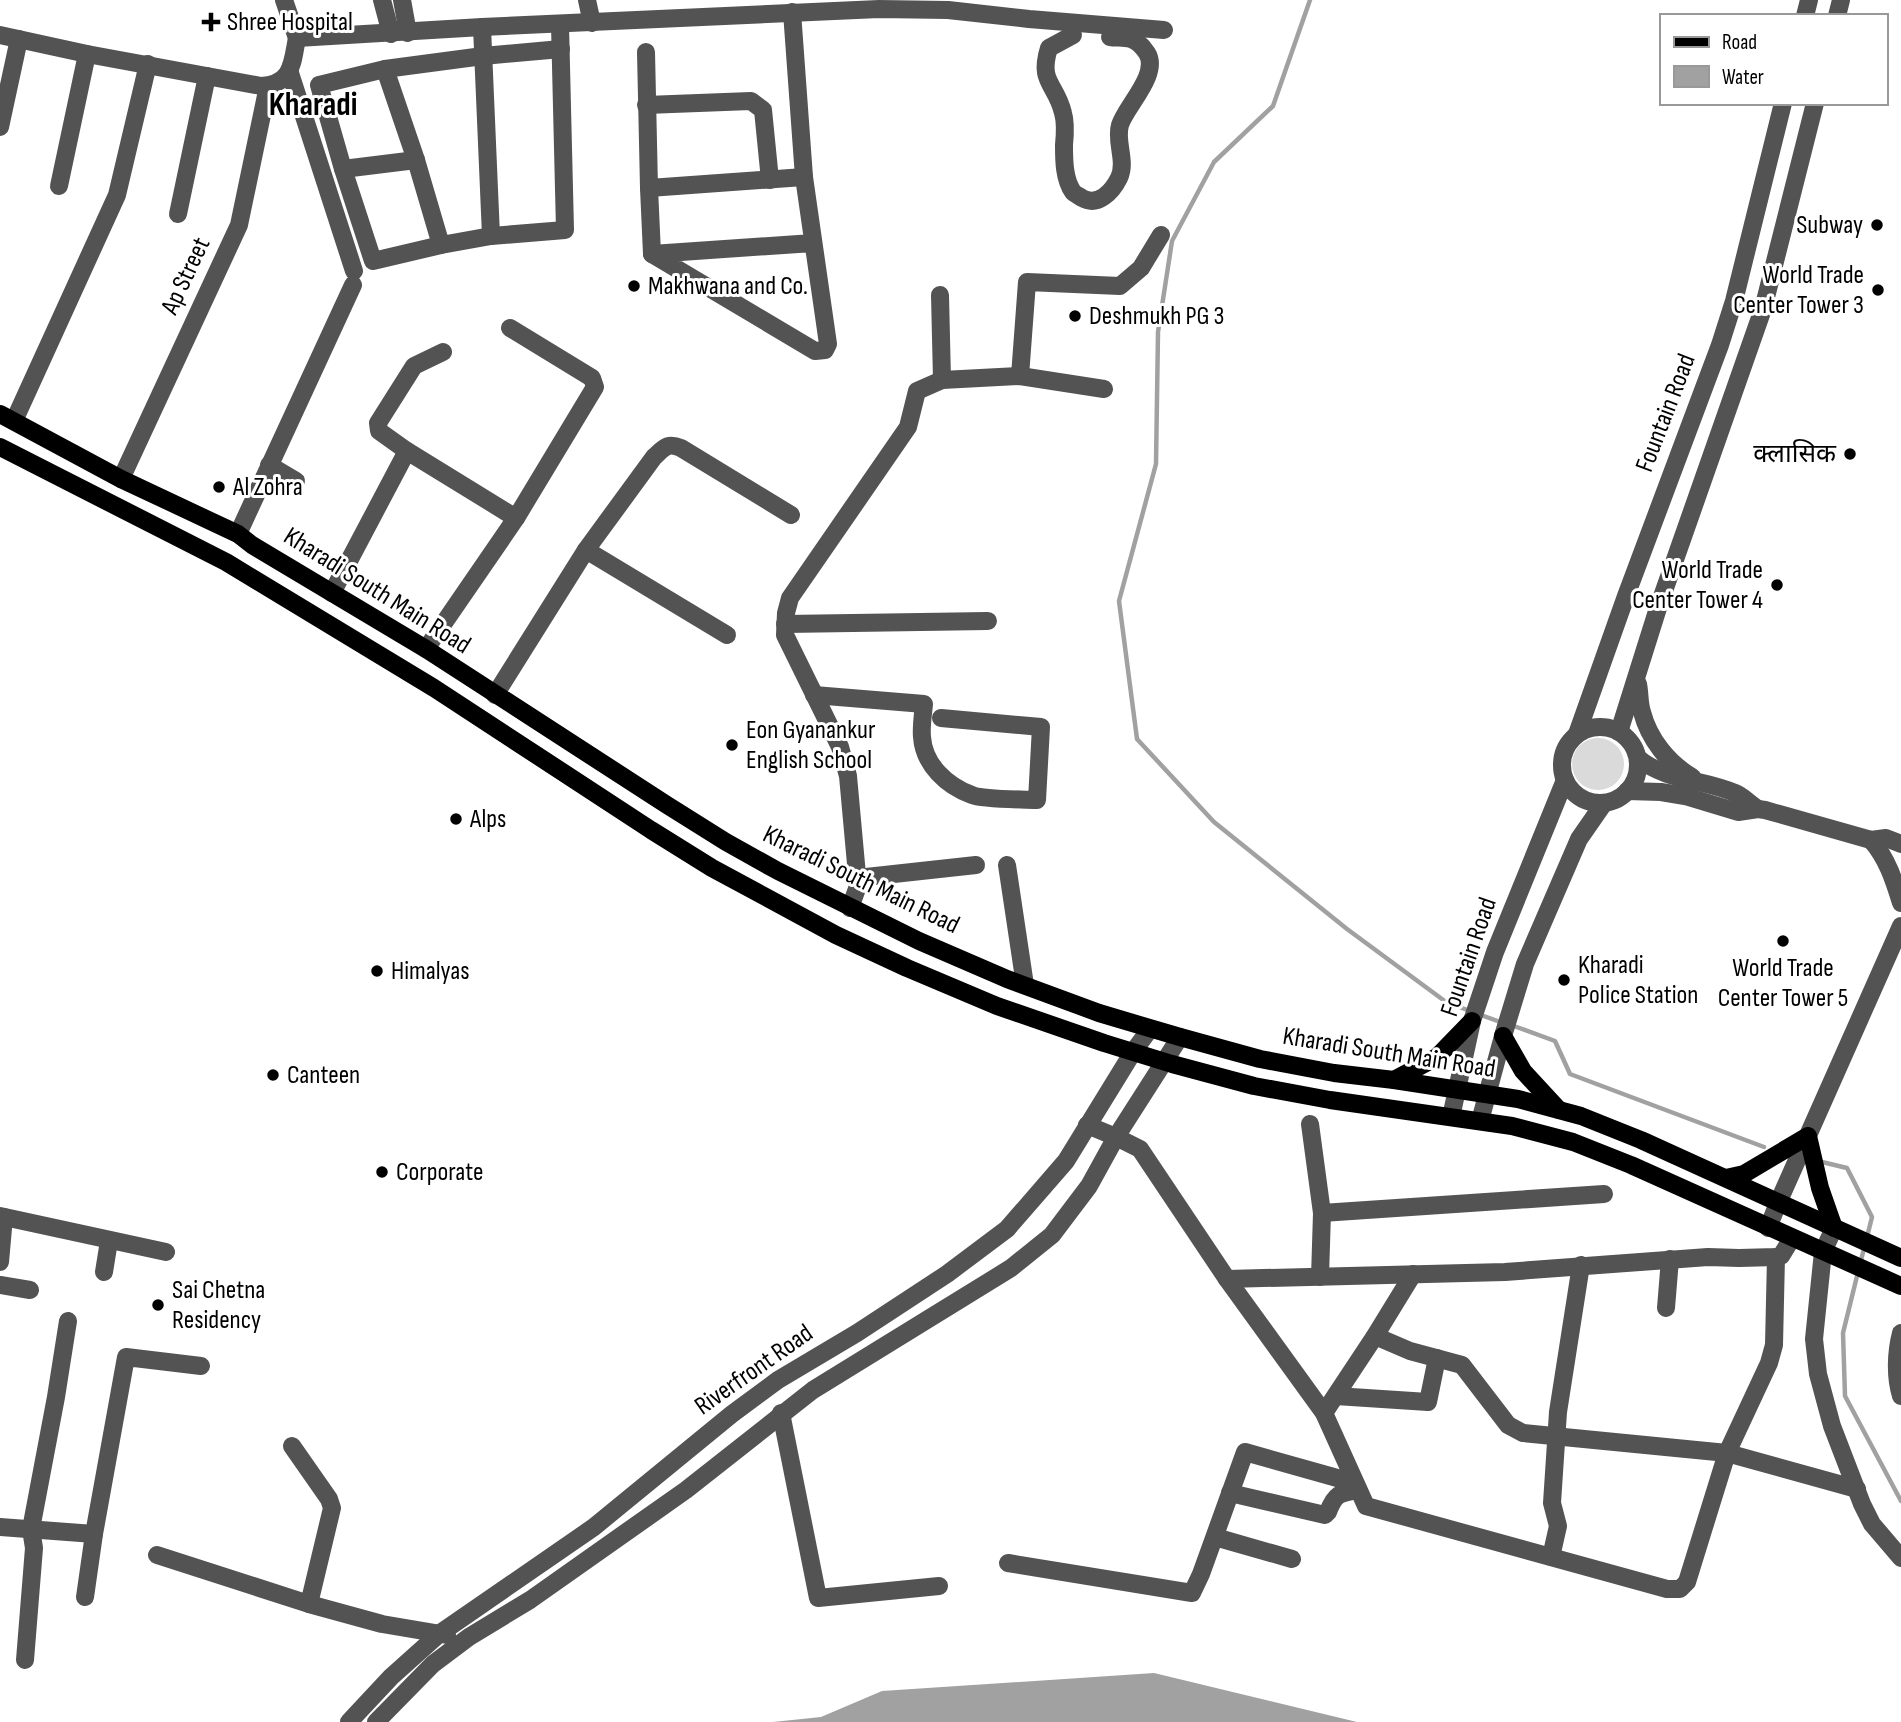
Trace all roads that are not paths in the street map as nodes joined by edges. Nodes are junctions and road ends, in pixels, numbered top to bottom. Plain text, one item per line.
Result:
1 (284, 0) edge
2 (382, 0) edge
3 (402, 0) edge
4 (587, 0) edge
5 (879, 5) edge
6 (950, 5) edge
7 (796, 8) edge
8 (592, 23) junction
9 (560, 25) junction
10 (482, 27) junction
11 (1073, 29) junction
12 (1164, 30) dead end
13 (399, 33) junction
14 (0, 35) edge
15 (297, 38) junction
16 (19, 39) junction
17 (561, 49) junction
18 (646, 52) dead end
19 (87, 54) junction
20 (483, 56) junction
21 (148, 64) junction
22 (385, 69) junction
23 (290, 73) junction
24 (207, 76) junction
25 (268, 86) junction
26 (646, 105) junction
27 (1783, 105) edge
28 (1814, 105) edge
29 (0, 127) edge
30 (416, 160) junction
31 (343, 169) junction
32 (804, 177) junction
33 (769, 180) junction
34 (59, 186) dead end
35 (649, 188) junction
36 (178, 214) dead end
37 (1161, 234) dead end
38 (491, 236) junction
39 (813, 243) junction
40 (441, 245) junction
41 (652, 254) junction
42 (940, 295) dead end
43 (510, 328) dead end
44 (443, 352) dead end
45 (1020, 376) junction
46 (942, 380) junction
47 (1104, 389) dead end
48 (7, 418) edge
49 (0, 447) edge
50 (407, 451) junction
51 (270, 465) junction
52 (121, 479) junction
53 (296, 481) dead end
54 (791, 515) dead end
55 (516, 518) junction
56 (238, 534) junction
57 (586, 550) junction
58 (331, 593) junction
59 (988, 621) dead end
60 (785, 624) junction
61 (727, 635) dead end
62 (426, 649) junction
63 (1637, 676) junction
64 (495, 695) junction
65 (814, 695) junction
66 (941, 718) dead end
67 (1619, 732) junction
68 (1577, 734) junction
69 (1638, 758) junction
70 (1565, 779) junction
71 (1701, 782) junction
72 (1627, 791) junction
73 (1604, 803) junction
74 (1758, 809) junction
75 (1901, 844) edge
76 (1876, 846) junction
77 (1901, 859) edge
78 (976, 865) dead end
79 (1007, 865) dead end
80 (857, 878) junction
81 (1901, 903) edge
82 (850, 908) junction
83 (1901, 926) edge
84 (1025, 985) junction
85 (1473, 1019) junction
86 (1150, 1029) junction
87 (1504, 1032) junction
88 (1180, 1037) junction
89 (1133, 1052) junction
90 (1164, 1061) junction
91 (1394, 1080) junction
92 (1458, 1090) junction
93 (1487, 1095) junction
94 (1559, 1110) junction
95 (1451, 1117) junction
96 (1480, 1121) junction
97 (1310, 1124) dead end
98 (1087, 1125) junction
99 (1808, 1136) junction
100 (1116, 1137) junction
101 (1726, 1178) junction
102 (1604, 1194) dead end
103 (1778, 1203) junction
104 (1322, 1213) junction
105 (2, 1217) edge
106 (1769, 1228) junction
107 (1841, 1232) junction
108 (1792, 1238) junction
109 (109, 1241) junction
110 (166, 1252) dead end
111 (1823, 1252) junction
112 (1888, 1252) edge
113 (1776, 1257) junction
114 (1670, 1259) junction
115 (0, 1262) edge
116 (1581, 1265) junction
117 (104, 1272) dead end
118 (1413, 1274) junction
119 (1872, 1274) junction
120 (1320, 1277) junction
121 (1227, 1279) junction
122 (0, 1284) edge
123 (1901, 1286) edge
124 (30, 1290) dead end
125 (1666, 1308) dead end
126 (68, 1321) dead end
127 (1901, 1333) edge
128 (1375, 1336) junction
129 (1437, 1358) junction
130 (201, 1366) dead end
131 (1336, 1396) junction
132 (1901, 1396) edge
133 (781, 1413) junction
134 (1324, 1413) junction
135 (1556, 1437) junction
136 (292, 1446) dead end
137 (1727, 1453) junction
138 (1357, 1487) junction
139 (1857, 1489) junction
140 (1230, 1493) junction
141 (0, 1527) edge
142 (31, 1529) junction
143 (93, 1534) junction
144 (1215, 1537) junction
145 (157, 1555) dead end
146 (1551, 1557) junction
147 (1901, 1558) edge
148 (1292, 1559) dead end
149 (1008, 1563) dead end
150 (939, 1586) dead end
151 (85, 1597) dead end
152 (309, 1604) junction
153 (439, 1634) junction
154 (468, 1637) junction
155 (25, 1660) dead end
156 (349, 1722) edge
157 (376, 1722) edge

1 - 15 street
2 - 13 street
3 - 13 street
4 - 8 street
5 - 6 street
5 - 7 street
6 - 11 street
7 - 8 street
7 - 32 street
8 - 9 street
9 - 10 street
9 - 17 street
10 - 13 street
10 - 20 street
11 - 11 street
11 - 12 street
13 - 15 street
14 - 16 street
15 - 23 street
16 - 19 street
16 - 29 street
17 - 20 street
17 - 38 street
18 - 26 street
19 - 21 street
19 - 34 street
20 - 22 street
20 - 38 street
21 - 24 street
21 - 48 street
22 - 30 street
22 - 31 street
23 - 25 street
23 - 51 street
24 - 25 street
24 - 36 street
25 - 52 street, Ap Street
26 - 33 street
26 - 35 street
27 - 68 street, Fountain Road
28 - 63 street
30 - 31 street
30 - 40 street
31 - 40 street
32 - 33 street
32 - 39 street
33 - 35 street
35 - 41 street
37 - 45 street
38 - 40 street
39 - 41 street
39 - 41 street
42 - 46 street
43 - 55 street
44 - 50 street
45 - 46 street
45 - 47 street
46 - 60 street
48 - 52 main road, Kharadi South Main Road
49 - 89 main road, Kharadi South Main Road
50 - 55 street
50 - 58 street
51 - 53 street
51 - 56 street
52 - 56 main road, Kharadi South Main Road
54 - 57 street
55 - 62 street
56 - 58 main road, Kharadi South Main Road
57 - 61 street
57 - 64 street
58 - 62 main road, Kharadi South Main Road
59 - 60 street
60 - 65 street
62 - 64 main road, Kharadi South Main Road
63 - 67 street
63 - 71 street
64 - 82 main road, Kharadi South Main Road
65 - 66 street
65 - 80 street
67 - 68 street
67 - 69 street
68 - 70 street, Fountain Road
69 - 71 street
69 - 72 street
70 - 73 street
70 - 85 street, Fountain Road
71 - 74 street
72 - 73 street
72 - 74 street
73 - 87 street
74 - 76 street
75 - 76 street
76 - 77 street
76 - 81 street
78 - 80 street
79 - 84 street
80 - 82 street
82 - 84 main road, Kharadi South Main Road
83 - 99 street
84 - 86 main road, Kharadi South Main Road
85 - 91 main road
85 - 92 street, Fountain Road
86 - 88 main road, Kharadi South Main Road
86 - 89 street, Riverfront Road
87 - 93 street
87 - 94 main road
88 - 90 street, Riverfront Road
88 - 91 main road, Kharadi South Main Road
89 - 90 main road, Kharadi South Main Road
89 - 98 street, Riverfront Road
90 - 95 main road, Kharadi South Main Road
90 - 100 street, Riverfront Road
91 - 92 main road, Kharadi South Main Road
92 - 93 main road, Kharadi South Main Road
92 - 95 street, Fountain Road
93 - 94 main road, Kharadi South Main Road
93 - 96 street
94 - 101 main road, Kharadi South Main Road
95 - 96 main road, Kharadi South Main Road
96 - 106 main road, Kharadi South Main Road
97 - 104 street
98 - 100 street
98 - 153 street, Riverfront Road
99 - 101 main road
99 - 103 street
99 - 107 main road
100 - 121 street
100 - 133 street, Riverfront Road
101 - 103 main road, Kharadi South Main Road
102 - 104 street
103 - 106 street
103 - 107 main road, Kharadi South Main Road
104 - 120 street
105 - 109 street
105 - 115 street
106 - 108 main road, Kharadi South Main Road
107 - 111 street
107 - 112 main road, Kharadi South Main Road
108 - 111 main road, Kharadi South Main Road
108 - 113 street
109 - 110 street
109 - 117 street
111 - 119 main road, Kharadi South Main Road
111 - 139 street
112 - 119 main road
113 - 114 street
113 - 137 street
114 - 116 street
114 - 125 street
116 - 118 street
116 - 135 street
118 - 120 street
118 - 128 street
119 - 123 main road, Kharadi South Main Road
120 - 121 street
121 - 134 street
122 - 124 street
126 - 142 street
127 - 132 street
128 - 129 street
128 - 131 street
129 - 131 street
129 - 135 street
130 - 143 street
131 - 134 street
133 - 150 street
133 - 154 street, Riverfront Road
134 - 138 street
135 - 137 street
135 - 146 street
136 - 152 street
137 - 139 street
137 - 146 street
138 - 140 street
138 - 140 street
138 - 146 street
139 - 147 street
140 - 144 street
141 - 142 street
142 - 143 street
142 - 155 street
143 - 151 street
144 - 148 street
144 - 149 street
145 - 152 street
152 - 153 street
153 - 154 street
153 - 156 street, Riverfront Road
154 - 157 street, Riverfront Road

